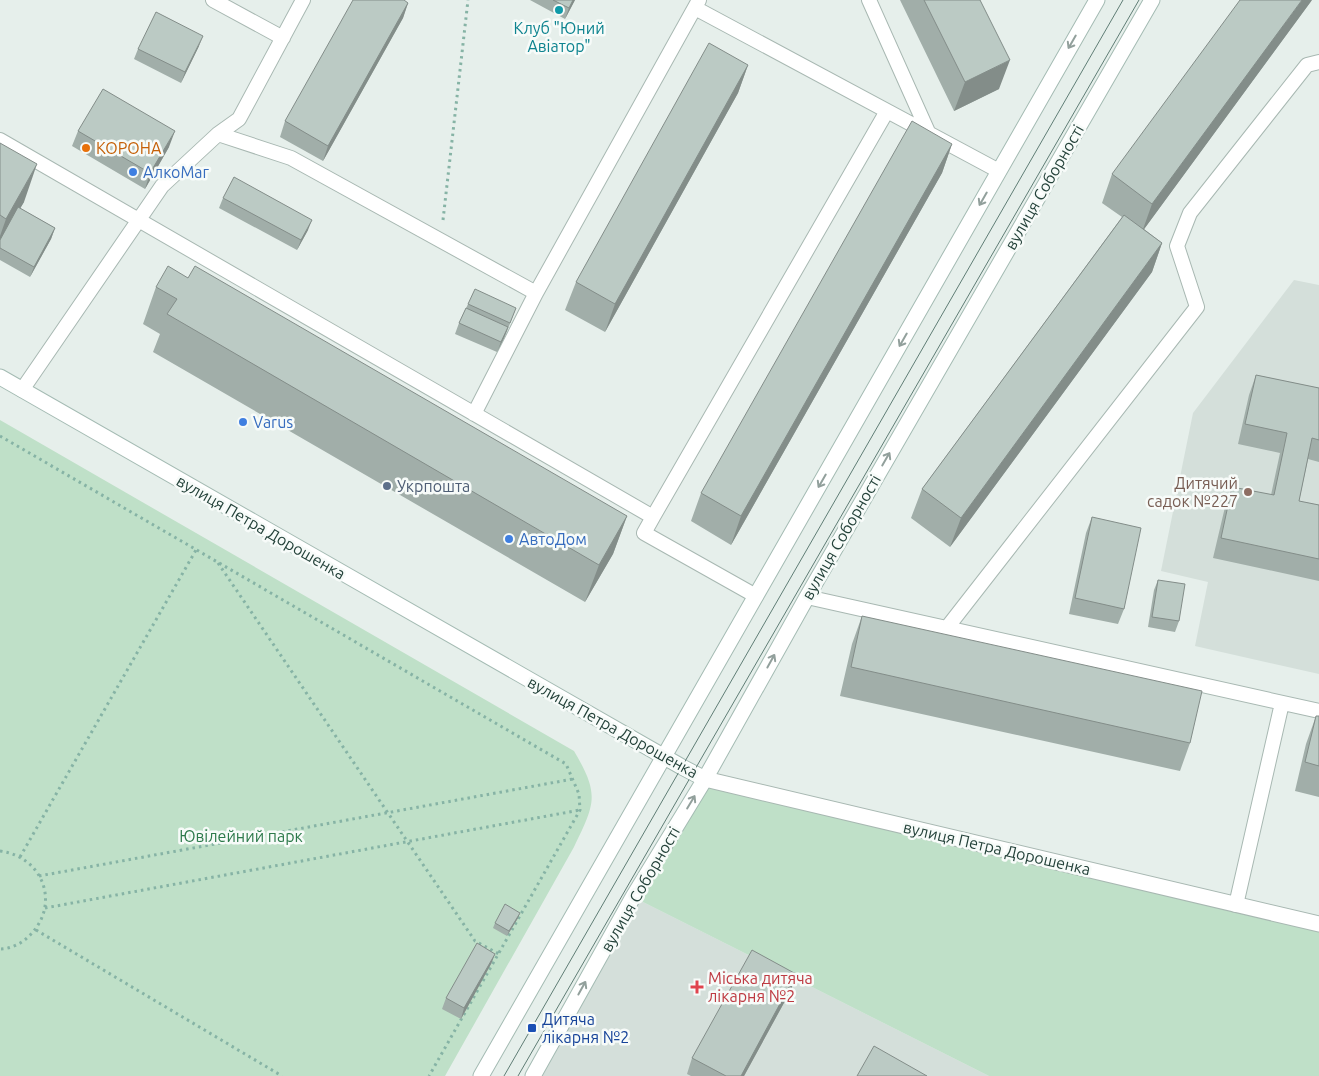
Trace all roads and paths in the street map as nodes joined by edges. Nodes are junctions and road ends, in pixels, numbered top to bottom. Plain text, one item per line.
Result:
1 (213, 0) edge
2 (303, 0) edge
3 (468, 0) edge
4 (869, 0) edge
5 (1096, 0) edge
6 (1152, 0) edge
7 (697, 4) edge
8 (283, 38) junction
9 (1319, 62) edge
10 (887, 111) junction
11 (218, 134) junction
12 (929, 134) junction
13 (0, 140) edge
14 (999, 171) junction
15 (139, 220) junction
16 (441, 240) junction
17 (536, 293) junction
18 (0, 377) edge
19 (22, 390) junction
20 (474, 414) junction
21 (0, 436) edge
22 (653, 517) junction
23 (196, 550) junction
24 (217, 562) junction
25 (756, 596) junction
26 (807, 596) junction
27 (946, 629) junction
28 (1282, 703) junction
29 (1319, 711) edge
30 (664, 757) junction
31 (705, 779) junction
32 (574, 780) junction
33 (580, 810) junction
34 (388, 813) junction
35 (408, 842) junction
36 (0, 851) edge
37 (20, 856) junction
38 (39, 876) junction
39 (1236, 905) junction
40 (45, 908) junction
41 (1319, 924) edge
42 (36, 930) junction
43 (0, 949) edge
44 (499, 954) junction
45 (282, 1076) edge
46 (429, 1076) edge
47 (481, 1076) edge
48 (533, 1076) edge

1 - 8 lane
2 - 8 lane
3 - 16 path
4 - 12 lane
5 -> 14 main road
26 -> 6 main road, вулиця Соборності
7 - 10 lane
7 - 17 lane
8 - 11 lane
9 - 27 lane
10 - 12 lane
10 - 22 lane
11 - 15 lane
11 - 16 lane
12 - 14 lane
13 - 15 lane
14 -> 25 main road
15 - 19 lane
15 - 20 lane
16 - 17 lane
17 - 20 lane
18 - 19 main road, вулиця Петра Дорошенка
19 - 30 main road, вулиця Петра Дорошенка
20 - 22 lane
21 - 23 path
22 - 25 lane
23 - 24 path
23 - 37 path
24 - 32 path
24 - 34 path
25 - 30 main road
26 - 27 lane
31 -> 26 main road, вулиця Соборності
27 - 28 lane
28 - 29 lane
28 - 39 lane
30 - 31 main road, вулиця Петра Дорошенка
30 - 47 main road
31 - 39 main road, вулиця Петра Дорошенка
48 -> 31 main road, вулиця Соборності
32 - 33 path
32 - 34 path
33 - 35 path
33 - 44 path
34 - 35 path
34 - 38 path
35 - 40 path
35 - 44 path
36 - 37 path
37 - 38 path
38 - 40 path
39 - 41 main road, вулиця Петра Дорошенка
40 - 42 path
42 - 43 path
42 - 45 path
44 - 46 path

